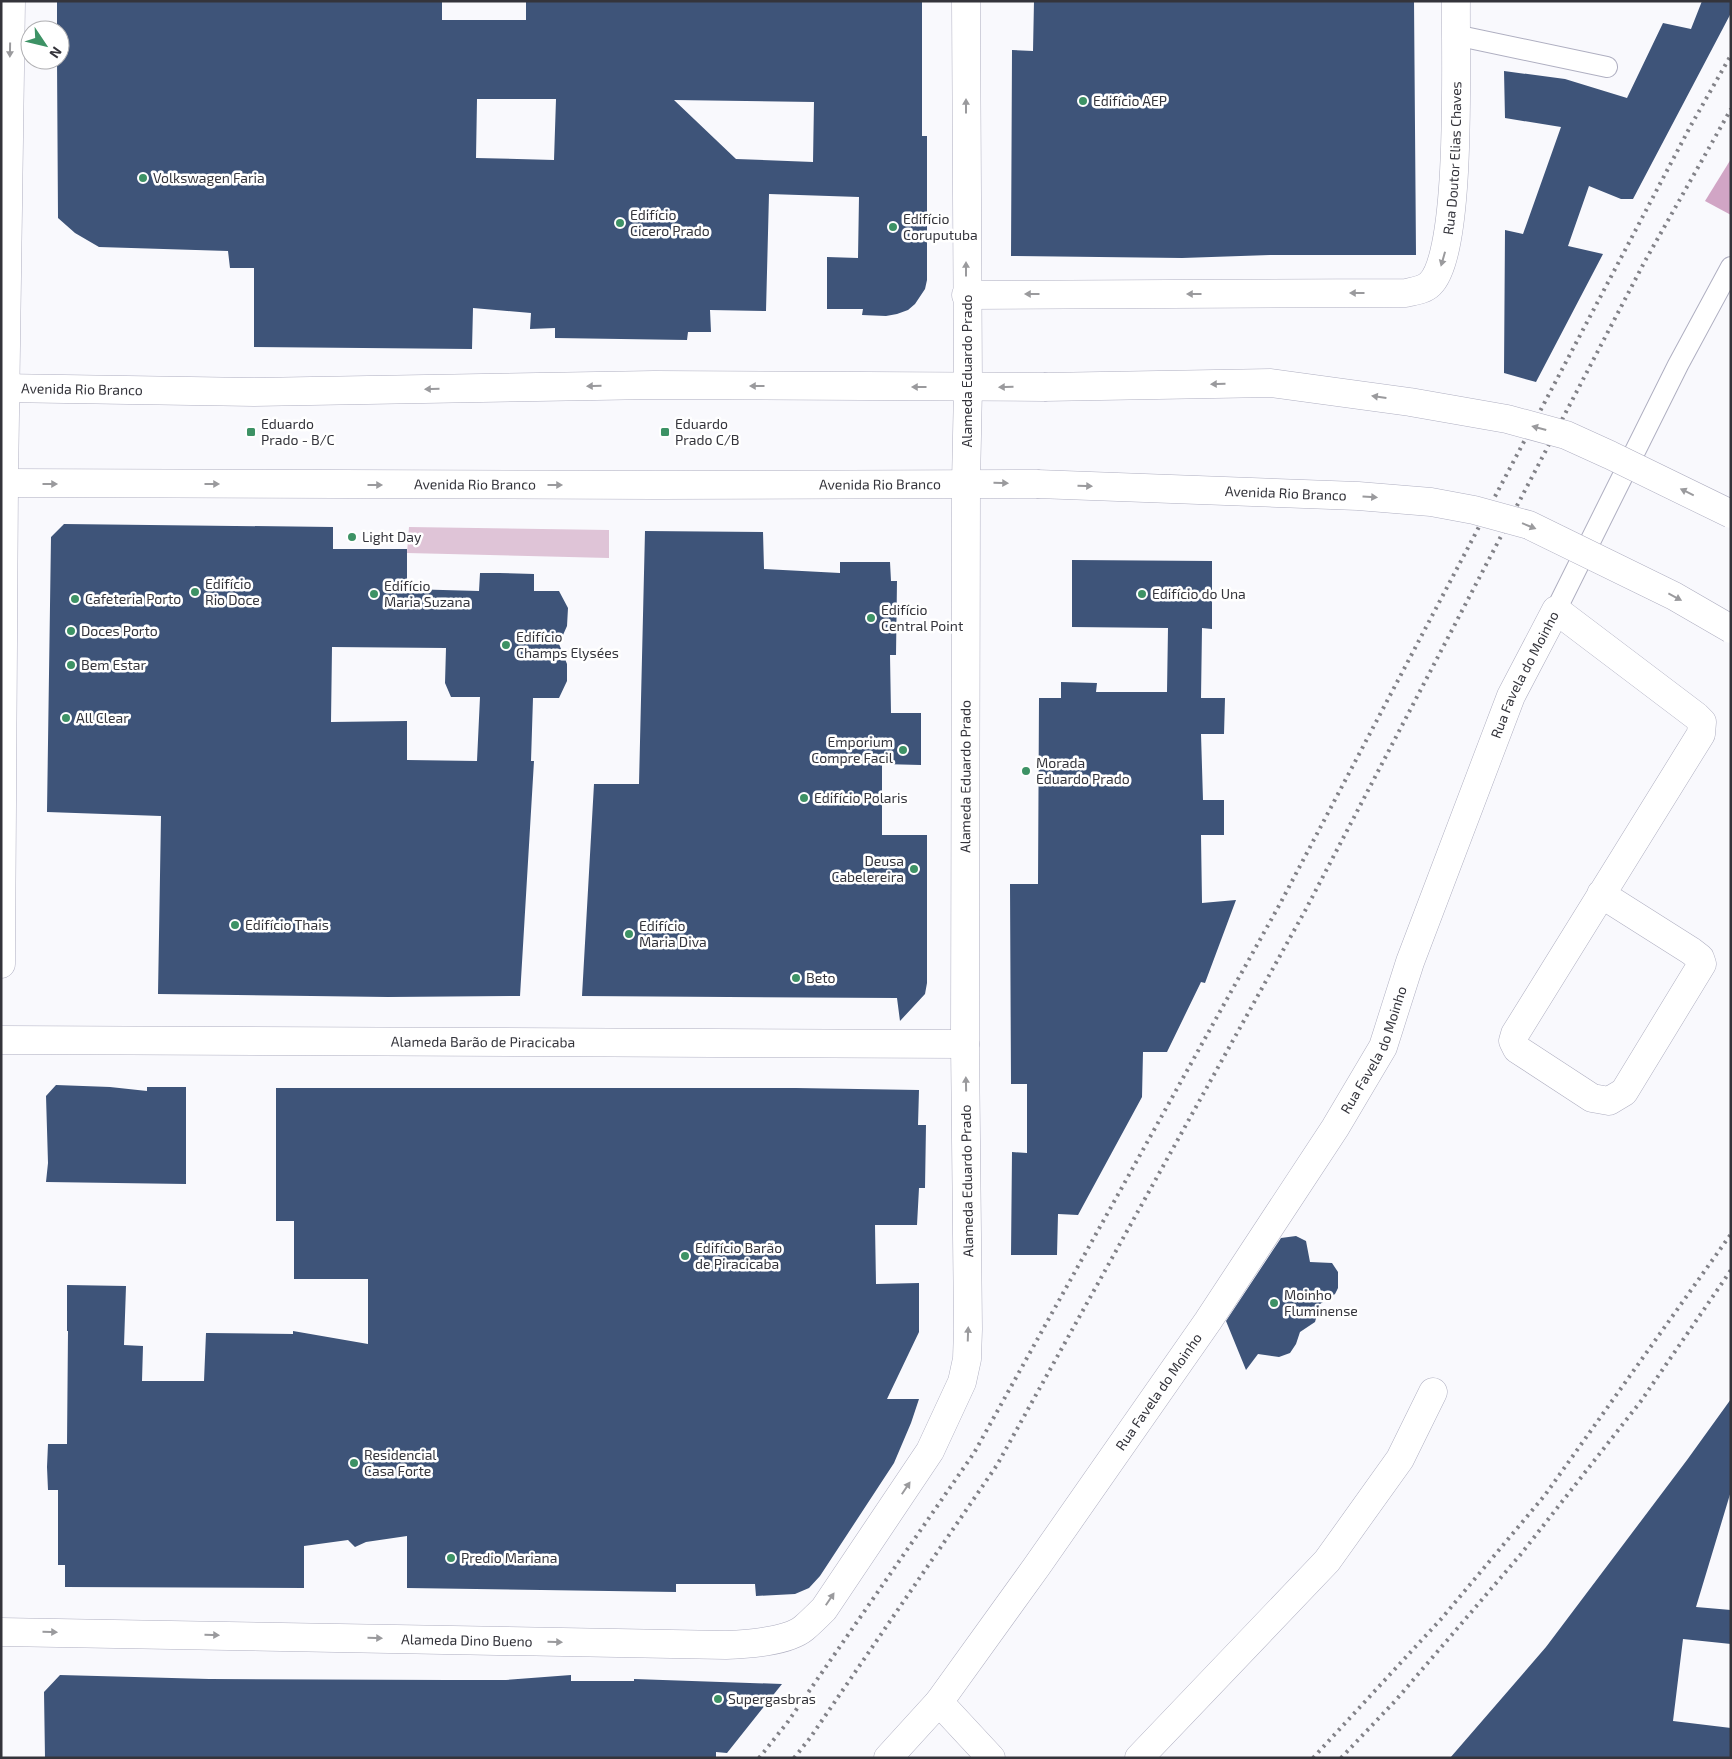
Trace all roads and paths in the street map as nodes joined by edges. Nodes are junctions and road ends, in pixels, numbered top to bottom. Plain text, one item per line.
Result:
1 (11, 1) edge
2 (966, 1) edge
3 (1456, 1) edge
4 (1455, 35) junction
5 (1607, 67) dead end
6 (1731, 267) edge
7 (966, 295) junction
8 (3, 388) edge
9 (968, 388) junction
10 (3, 483) edge
11 (966, 483) junction
12 (1731, 514) edge
13 (1556, 610) junction
14 (1731, 629) edge
15 (1601, 894) junction
16 (1, 964) edge
17 (1, 1040) edge
18 (966, 1044) junction
19 (1433, 1392) dead end
20 (878, 1528) joint
21 (1, 1632) edge
22 (939, 1702) junction
23 (888, 1758) edge
24 (991, 1758) edge
25 (1138, 1758) edge

1 -> 8 street
7 -> 2 street, Alameda Eduardo Prado
3 - 4 street, Rua Doutor Elias Chaves
4 - 5 lane
4 -> 7 street, Rua Doutor Elias Chaves
6 - 13 lane
7 - 9 street, Alameda Eduardo Prado
9 -> 8 street, Avenida Rio Branco
8 - 10 street
9 - 11 street, Alameda Eduardo Prado
12 -> 9 street, Avenida Rio Branco, bridge
10 -> 11 street, Avenida Rio Branco
10 - 16 street
11 -> 14 street, Avenida Rio Branco, bridge
11 - 18 street, Alameda Eduardo Prado
13 - 15 street, Rua Favela do Moinho
13 - 22 street, Rua Favela do Moinho
15 - 15 street, Rua Favela do Moinho
17 - 18 street, Alameda Barão de Piracicaba
20 -> 18 street, Alameda Eduardo Prado
19 - 25 street
21 -> 20 street, Alameda Dino Bueno
22 - 23 street, Rua Favela do Moinho
22 - 24 street

